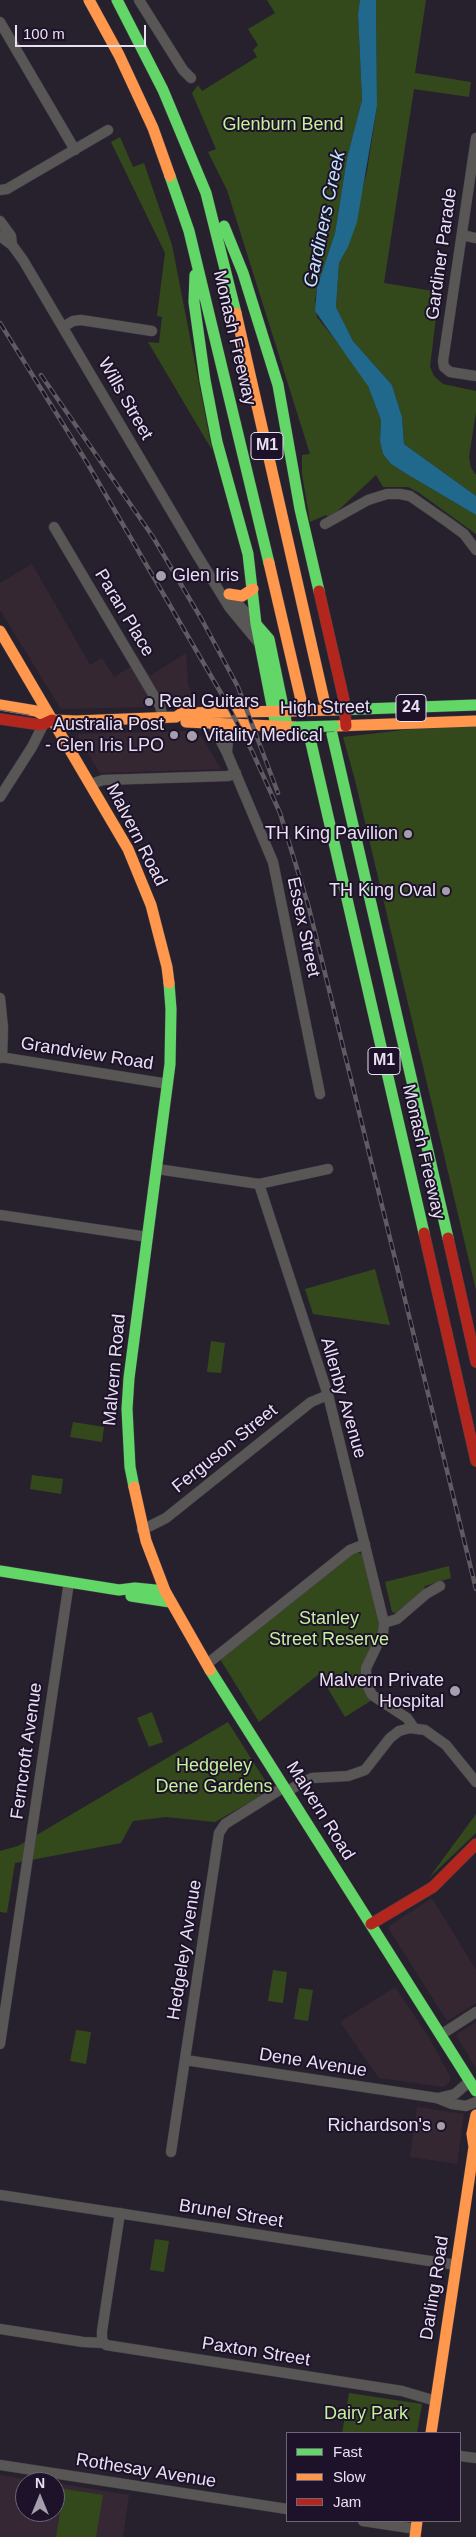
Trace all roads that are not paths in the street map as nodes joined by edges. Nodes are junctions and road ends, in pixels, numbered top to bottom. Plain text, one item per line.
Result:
1 (89, 0) edge
2 (117, 0) edge
3 (139, 0) edge
4 (0, 22) edge
5 (191, 78) dead end
6 (108, 130) dead end
7 (476, 138) edge
8 (75, 150) junction
9 (2, 192) edge
10 (206, 193) junction
11 (0, 221) edge
12 (0, 236) edge
13 (462, 236) junction
14 (476, 238) edge
15 (12, 245) junction
16 (198, 259) junction
17 (63, 327) junction
18 (152, 331) dead end
19 (476, 376) edge
20 (325, 524) dead end
21 (54, 527) dead end
22 (476, 550) edge
23 (208, 570) junction
24 (252, 589) junction
25 (229, 594) junction
26 (256, 624) junction
27 (0, 631) edge
28 (258, 642) junction
29 (301, 700) dead end
30 (324, 700) dead end
31 (0, 705) edge
32 (476, 705) edge
33 (342, 710) junction
34 (273, 711) junction
35 (289, 711) junction
36 (176, 717) junction
37 (163, 718) junction
38 (0, 719) edge
39 (476, 721) edge
40 (48, 722) junction
41 (210, 722) junction
42 (238, 724) junction
43 (286, 726) junction
44 (344, 726) junction
45 (309, 734) dead end
46 (332, 734) dead end
47 (228, 753) junction
48 (236, 773) junction
49 (91, 784) junction
50 (0, 797) edge
51 (0, 998) edge
52 (1, 1058) edge
53 (168, 1084) junction
54 (320, 1094) dead end
55 (157, 1169) junction
56 (328, 1169) dead end
57 (259, 1184) junction
58 (0, 1215) edge
59 (148, 1237) junction
60 (476, 1362) edge
61 (328, 1394) junction
62 (476, 1461) edge
63 (142, 1530) junction
64 (365, 1544) junction
65 (0, 1571) edge
66 (69, 1582) junction
67 (440, 1586) dead end
68 (119, 1590) junction
69 (164, 1591) junction
70 (170, 1602) junction
71 (384, 1623) junction
72 (207, 1664) junction
73 (402, 1716) junction
74 (414, 1728) junction
75 (399, 1731) junction
76 (476, 1782) edge
77 (286, 1789) junction
78 (476, 1844) edge
79 (371, 1924) junction
80 (476, 2012) edge
81 (442, 2034) junction
82 (0, 2044) edge
83 (185, 2060) junction
84 (470, 2081) junction
85 (476, 2091) edge
86 (437, 2098) junction
87 (476, 2102) edge
88 (475, 2117) edge
89 (475, 2147) edge
90 (171, 2152) dead end
91 (0, 2194) edge
92 (120, 2213) junction
93 (456, 2265) junction
94 (0, 2329) edge
95 (103, 2340) junction
96 (436, 2397) junction
97 (431, 2432) edge
98 (461, 2456) edge
99 (476, 2458) edge
100 (0, 2465) edge
101 (286, 2509) edge
102 (370, 2522) edge
103 (416, 2529) edge

1 - 16 main road, Monash Freeway / M1
2 - 10 main road, Monash Freeway / M1
3 - 5 street
4 - 8 street
6 - 8 street
7 - 13 street, Gardiner Parade
8 - 9 street
10 - 30 main road, Monash Freeway / M1
10 - 33 main road
11 - 15 street, Wills Street
12 - 15 street, Wills Street
13 - 14 street
13 - 19 street, Gardiner Parade
15 - 17 street, Wills Street
16 - 24 main road
16 - 29 main road, Monash Freeway / M1
17 - 18 street
17 - 23 street, Wills Street
20 - 22 street
21 - 37 street, Paran Place
23 - 25 street, Wills Street
23 - 28 street, Wills Street
24 - 25 main road
24 - 26 main road
25 - 26 street, Wills Street
26 - 28 main road, Wills Street
26 - 35 main road, Wills Street
27 - 40 main road, Malvern Road
28 - 34 main road, Wills Street
31 - 40 main road, High Street / 24
32 - 33 main road, High Street / 24
33 - 35 main road, High Street / 24, bridge
33 - 44 main road
34 - 35 main road, High Street / 24
34 - 36 main road, High Street / 24
34 - 43 main road, Wills Street
35 - 43 main road, Wills Street
36 - 37 main road, High Street / 24
36 - 41 main road, High Street / 24
37 - 40 main road, High Street / 24
38 - 40 main road, High Street / 24
39 - 44 main road, High Street / 24
40 - 49 main road, Malvern Road
40 - 50 street
41 - 42 main road, High Street / 24
41 - 47 street, Essex Street
42 - 43 main road, High Street / 24
42 - 47 street
43 - 44 main road, High Street / 24, bridge
45 - 62 main road, Monash Freeway / M1
46 - 60 main road, Monash Freeway / M1
47 - 48 street, Essex Street
48 - 49 street
48 - 54 street, Essex Street
49 - 53 main road, Malvern Road
51 - 52 street
52 - 53 street, Grandview Road
53 - 55 main road, Malvern Road
55 - 57 street
55 - 59 main road, Malvern Road
56 - 57 street
57 - 61 street, Allenby Avenue
58 - 59 street
59 - 63 main road, Malvern Road
61 - 63 street, Ferguson Street
61 - 64 street, Allenby Avenue
63 - 69 main road, Malvern Road
64 - 71 street, Allenby Avenue
64 - 72 street
65 - 66 main road
66 - 68 main road
66 - 82 street, Ferncroft Avenue
67 - 71 street
68 - 69 main road
68 - 70 main road
69 - 70 main road, Malvern Road
70 - 72 main road, Malvern Road
71 - 73 street
72 - 77 main road, Malvern Road
73 - 74 street
73 - 75 street
74 - 75 street
74 - 76 street
75 - 77 street, Hedgeley Avenue
77 - 79 main road, Malvern Road
77 - 83 street, Hedgeley Avenue
78 - 79 main road
79 - 81 main road, Malvern Road
80 - 81 street
81 - 84 main road, Malvern Road
83 - 86 street, Dene Avenue
83 - 90 street, Hedgeley Avenue
84 - 85 main road, Malvern Road
84 - 86 street, Dene Avenue
86 - 87 street, Dene Avenue
88 - 89 main road, Darling Road
89 - 93 main road, Darling Road
91 - 92 street, Brunel Street
92 - 93 street, Brunel Street
92 - 95 street
93 - 96 main road, Darling Road
94 - 95 street, Paxton Street
95 - 96 street, Paxton Street
96 - 97 main road, Darling Road
98 - 99 street
100 - 101 street, Rothesay Avenue
102 - 103 street

